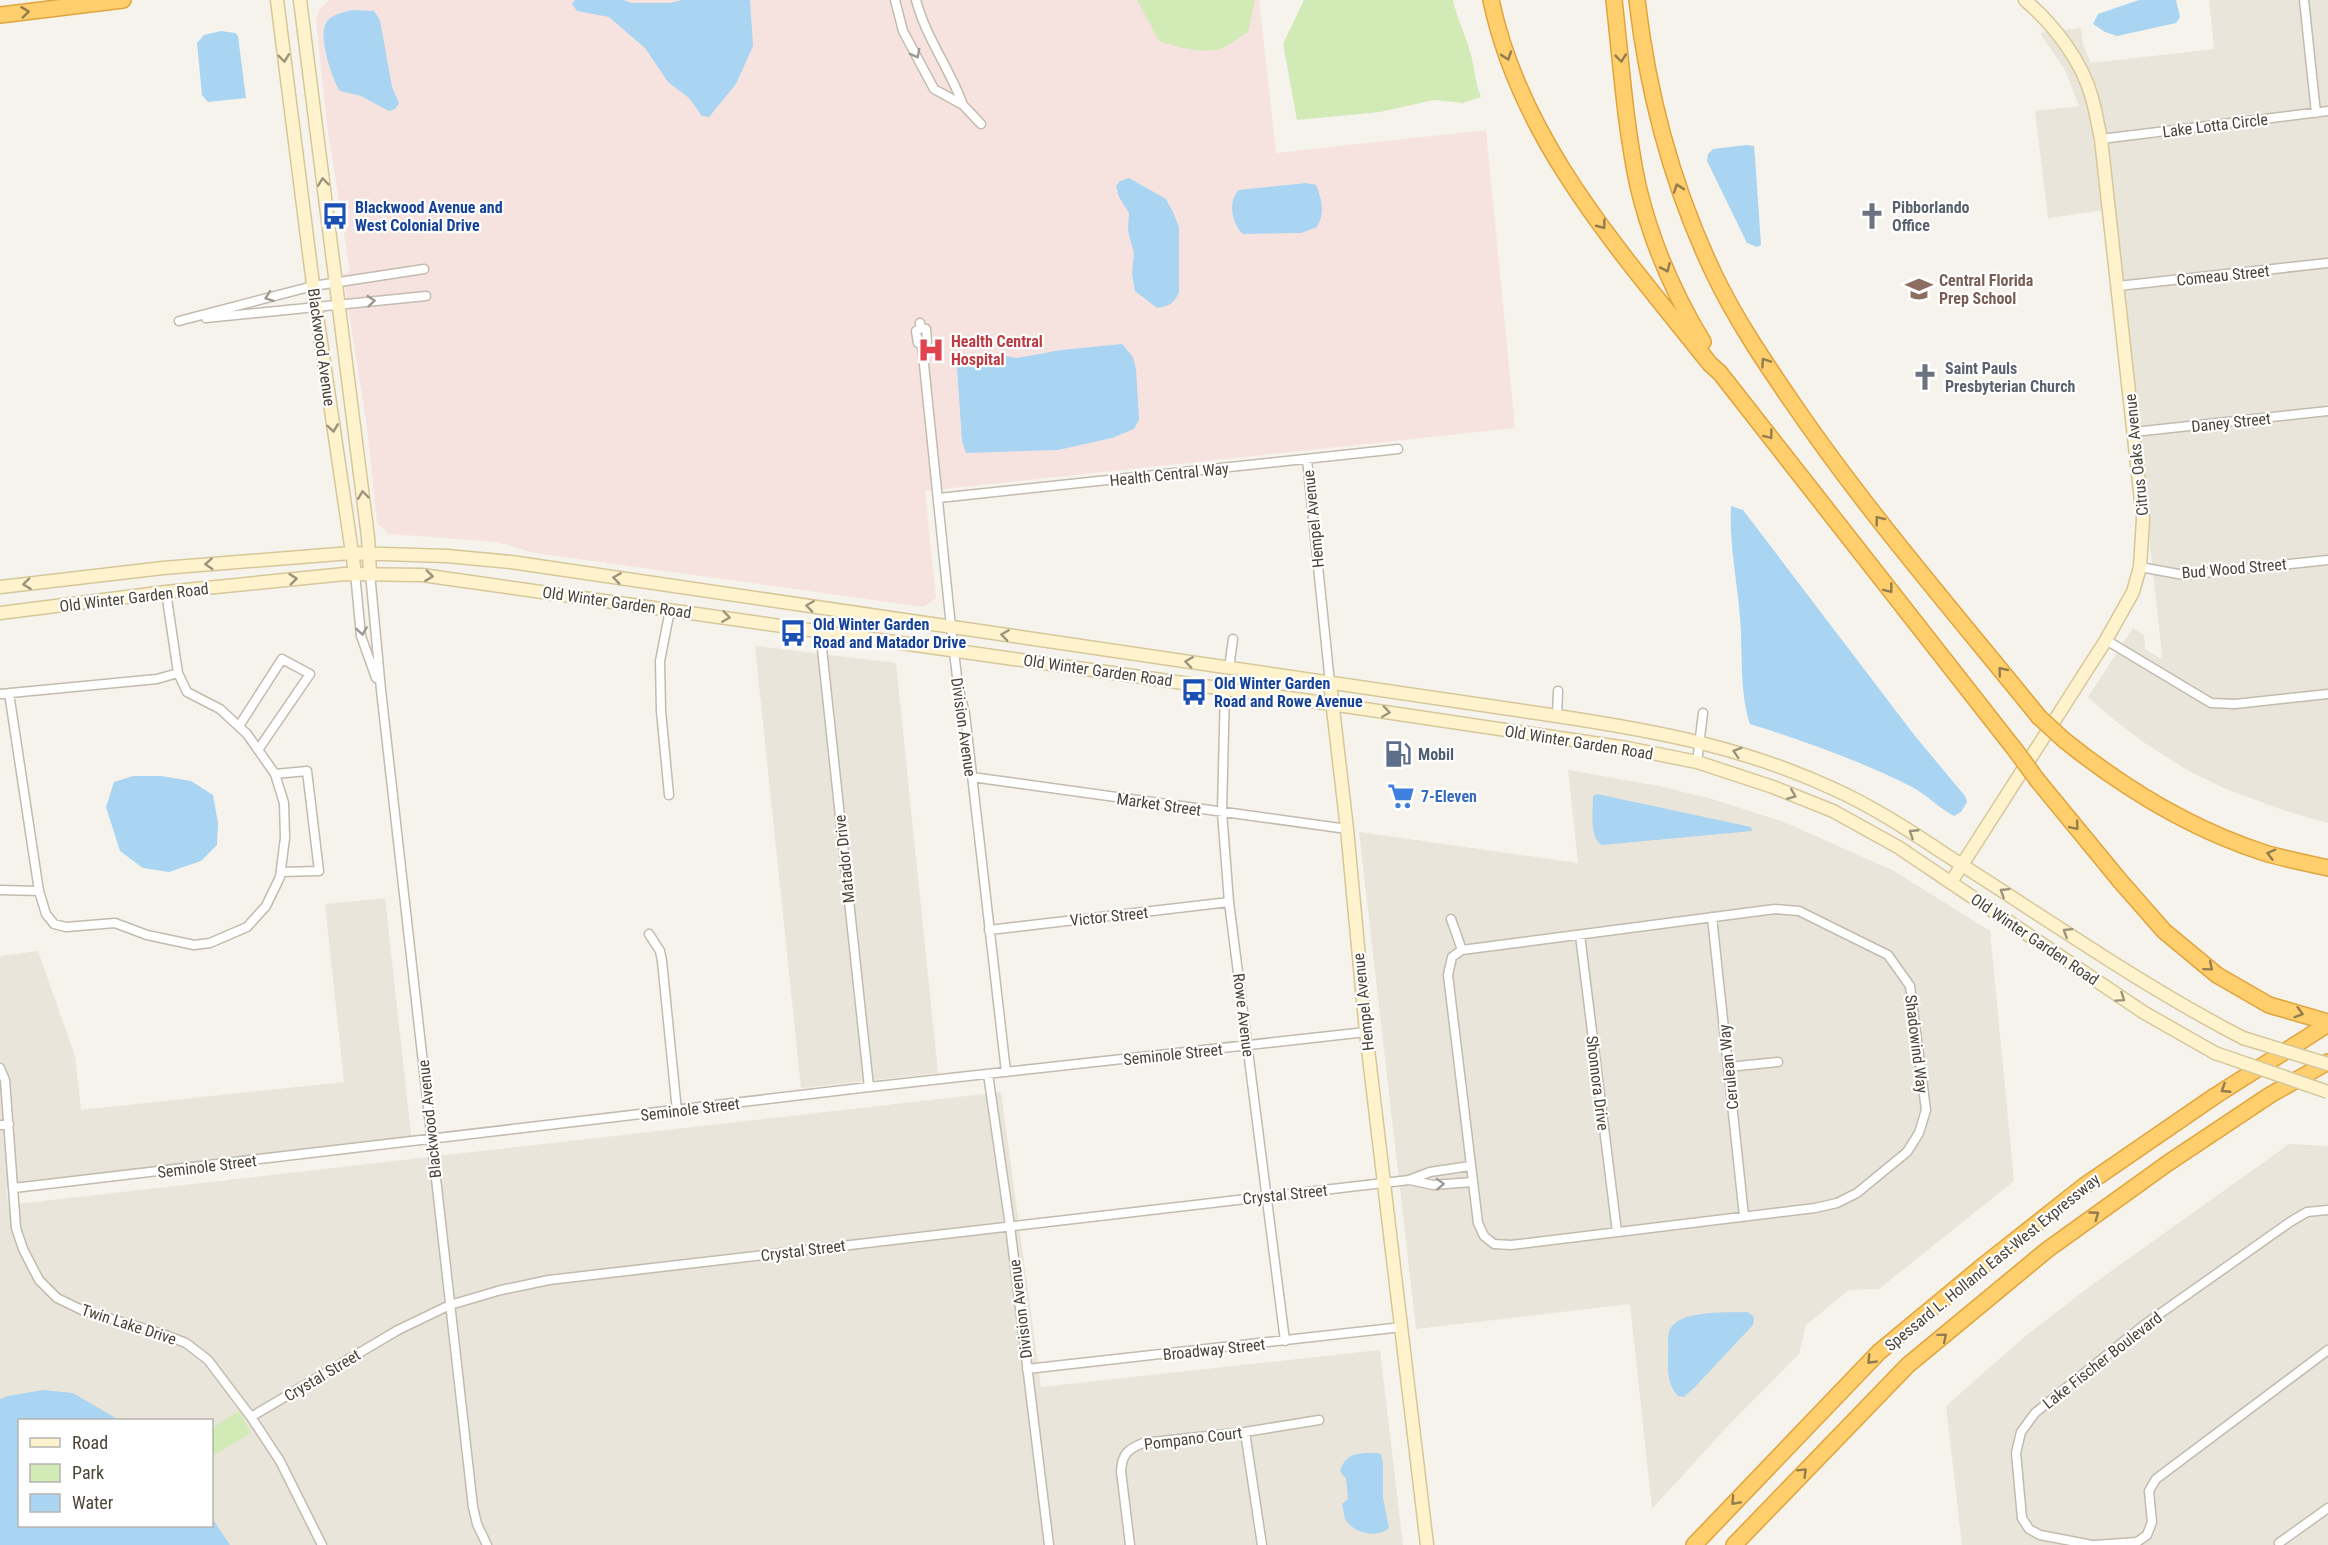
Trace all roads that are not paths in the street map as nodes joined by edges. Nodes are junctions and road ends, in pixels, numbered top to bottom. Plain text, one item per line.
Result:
1 (123, 0) edge
2 (277, 0) edge
3 (300, 0) edge
4 (896, 0) edge
5 (916, 0) edge
6 (1491, 0) edge
7 (1614, 0) edge
8 (1637, 0) edge
9 (2025, 0) edge
10 (2304, 0) edge
11 (0, 15) edge
12 (963, 105) junction
13 (2328, 111) edge
14 (2316, 113) junction
15 (981, 124) dead end
16 (2101, 139) junction
17 (2328, 263) edge
18 (424, 270) dead end
19 (335, 282) junction
20 (313, 286) junction
21 (2118, 286) junction
22 (426, 296) dead end
23 (338, 304) junction
24 (316, 308) junction
25 (920, 326) dead end
26 (1720, 373) junction
27 (2328, 411) edge
28 (2134, 432) junction
29 (1398, 449) dead end
30 (1307, 459) junction
31 (939, 498) junction
32 (351, 553) junction
33 (369, 553) junction
34 (2328, 560) edge
35 (2140, 567) junction
36 (355, 573) junction
37 (370, 573) junction
38 (0, 587) edge
39 (166, 592) junction
40 (670, 610) junction
41 (0, 613) edge
42 (951, 627) junction
43 (820, 630) junction
44 (1233, 639) dead end
45 (2106, 640) junction
46 (954, 649) junction
47 (1229, 668) junction
48 (178, 673) junction
49 (1330, 683) junction
50 (1225, 688) junction
51 (381, 690) junction
52 (1558, 691) dead end
53 (5, 694) edge
54 (2328, 694) edge
55 (1332, 704) junction
56 (1703, 713) dead end
57 (1557, 716) junction
58 (239, 726) junction
59 (1701, 741) junction
60 (258, 750) junction
61 (1697, 762) junction
62 (275, 774) junction
63 (972, 777) junction
64 (669, 795) dead end
65 (1222, 813) junction
66 (1347, 829) junction
67 (1962, 865) junction
68 (2328, 868) edge
69 (281, 872) junction
70 (1951, 882) junction
71 (0, 890) edge
72 (39, 891) junction
73 (1229, 902) junction
74 (1712, 917) junction
75 (1451, 919) dead end
76 (989, 930) junction
77 (649, 934) dead end
78 (1580, 934) junction
79 (1462, 950) junction
80 (2328, 1023) edge
81 (1366, 1032) junction
82 (1248, 1046) junction
83 (1778, 1062) dead end
84 (2328, 1063) edge
85 (1728, 1067) junction
86 (0, 1068) edge
87 (1006, 1072) junction
88 (988, 1074) junction
89 (868, 1088) junction
90 (2328, 1092) edge
91 (677, 1111) junction
92 (5, 1124) edge
93 (432, 1140) junction
94 (1470, 1166) junction
95 (1409, 1180) junction
96 (1472, 1182) junction
97 (1385, 1183) junction
98 (14, 1188) junction
99 (1266, 1196) junction
100 (2328, 1210) edge
101 (1744, 1216) junction
102 (1010, 1226) junction
103 (1617, 1232) junction
104 (450, 1305) junction
105 (1401, 1327) junction
106 (1286, 1341) junction
107 (2328, 1350) edge
108 (1027, 1369) junction
109 (251, 1417) junction
110 (1319, 1420) dead end
111 (1245, 1432) junction
112 (2328, 1508) edge
113 (2279, 1543) dead end
114 (322, 1545) edge
115 (487, 1545) edge
116 (1049, 1545) edge
117 (1130, 1545) edge
118 (1262, 1545) edge
119 (1427, 1545) edge
120 (1694, 1545) edge
121 (1734, 1545) edge
122 (2094, 1545) edge

11 -> 1 highway
2 -> 20 main road, Blackwood Avenue
19 -> 3 main road, Blackwood Avenue
4 -> 12 street
5 - 12 street
6 -> 26 highway
7 -> 26 highway
68 -> 8 highway, bridge
9 - 16 main road, Citrus Oaks Avenue
10 - 14 street
12 - 15 street
13 - 14 street, Lake Lotta Circle
14 - 16 street, Lake Lotta Circle
16 - 21 main road, Citrus Oaks Avenue
17 - 21 street, Comeau Street
18 - 19 street
19 - 20 street
19 - 23 main road, Blackwood Avenue
20 - 24 main road, Blackwood Avenue
20 -> 24 street
21 - 28 main road, Citrus Oaks Avenue
23 -> 22 street
23 - 24 street
33 -> 23 main road, Blackwood Avenue
24 -> 32 main road, Blackwood Avenue
25 - 31 street, Division Avenue
26 -> 80 highway, bridge
27 - 28 street, Daney Street
28 - 35 main road, Citrus Oaks Avenue
29 - 30 street, Health Central Way
30 - 31 street, Health Central Way
30 - 49 street, Hempel Avenue
31 - 42 street, Division Avenue
32 - 33 main road, Old Winter Garden Road
32 - 36 main road, Blackwood Avenue
32 -> 38 main road, Old Winter Garden Road
33 - 37 main road, Blackwood Avenue
42 -> 33 main road, Old Winter Garden Road
34 - 35 street, Bud Wood Street
35 - 45 main road, Citrus Oaks Avenue
36 - 37 main road, Old Winter Garden Road
39 -> 36 main road, Old Winter Garden Road
36 -> 51 street, Blackwood Avenue
37 -> 40 main road, Old Winter Garden Road
37 - 51 street, Blackwood Avenue
39 - 41 main road, Old Winter Garden Road
39 - 48 street
40 -> 43 main road, Old Winter Garden Road
40 - 64 street
42 - 46 street, Division Avenue
47 -> 42 main road, Old Winter Garden Road
43 - 46 main road, Old Winter Garden Road
43 - 89 street, Matador Drive
44 - 47 street
45 - 54 street
45 - 67 main road, Citrus Oaks Avenue
46 - 50 main road, Old Winter Garden Road
46 - 63 street, Division Avenue
47 - 49 main road, Old Winter Garden Road
48 - 53 street
48 - 58 street
49 - 55 main road, Hempel Avenue
49 - 57 main road, Old Winter Garden Road
50 - 55 main road, Old Winter Garden Road
50 - 65 street, Rowe Avenue
51 - 93 street, Blackwood Avenue
52 - 57 street
53 - 72 street
55 -> 61 main road, Old Winter Garden Road
55 - 66 main road, Hempel Avenue
56 - 59 street
57 - 59 main road, Old Winter Garden Road
58 - 60 street
58 - 60 street
59 - 61 street
67 -> 59 main road, Old Winter Garden Road
60 - 62 street
61 -> 70 main road, Old Winter Garden Road
62 - 69 street
62 - 69 street
63 - 65 street, Market Street
63 - 76 street, Division Avenue
65 - 66 street, Market Street
65 - 73 street, Rowe Avenue
66 - 81 main road, Hempel Avenue
67 - 70 main road, Citrus Oaks Avenue
84 -> 67 main road, Old Winter Garden Road, bridge
69 - 72 street
70 -> 90 main road, Old Winter Garden Road, bridge
71 - 72 street
73 - 76 street, Victor Street
73 - 82 street, Rowe Avenue
74 - 78 street, Shadowind Way
74 - 85 street, Cerulean Way
74 - 101 street, Shadowind Way
75 - 79 street
76 - 87 street, Division Avenue
77 - 91 street
78 - 79 street, Shadowind Way
78 - 103 street, Shonnora Drive
79 - 94 street, Shadowind Way
80 -> 120 highway, Spessard L. Holland East-West Expressway
81 - 82 street, Seminole Street
81 - 97 main road, Hempel Avenue
82 - 87 street, Seminole Street
82 - 99 street, Rowe Avenue
83 - 85 street
121 -> 84 highway, Spessard L. Holland East-West Expressway
85 - 101 street, Cerulean Way
86 - 92 street, Twin Lake Drive
87 - 88 street, Seminole Street
88 - 89 street, Seminole Street
88 - 102 street, Division Avenue
89 - 91 street, Seminole Street
91 - 93 street, Seminole Street
92 - 98 street, Twin Lake Drive
93 - 98 street, Seminole Street
93 - 104 street, Blackwood Avenue
94 - 95 street
94 - 96 street, Shadowind Way
95 -> 96 street
95 - 97 street
96 - 103 street, Shadowind Way
97 - 99 street, Crystal Street
97 - 105 main road, Hempel Avenue
98 - 109 street, Twin Lake Drive
99 - 102 street, Crystal Street
99 - 106 street, Rowe Avenue
100 - 122 street, Lake Fischer Boulevard
101 - 103 street, Shadowind Way
102 - 104 street, Crystal Street
102 - 108 street, Division Avenue
104 - 109 street, Crystal Street
104 - 115 street, Blackwood Avenue
105 - 106 street, Broadway Street
105 - 119 main road, Hempel Avenue
106 - 108 street, Broadway Street
107 - 122 street, Lake Fischer Boulevard
108 - 116 street, Division Avenue
109 - 114 street, Twin Lake Drive
110 - 111 street, Pompano Court
111 - 117 street, Pompano Court
111 - 118 street
112 - 113 street

